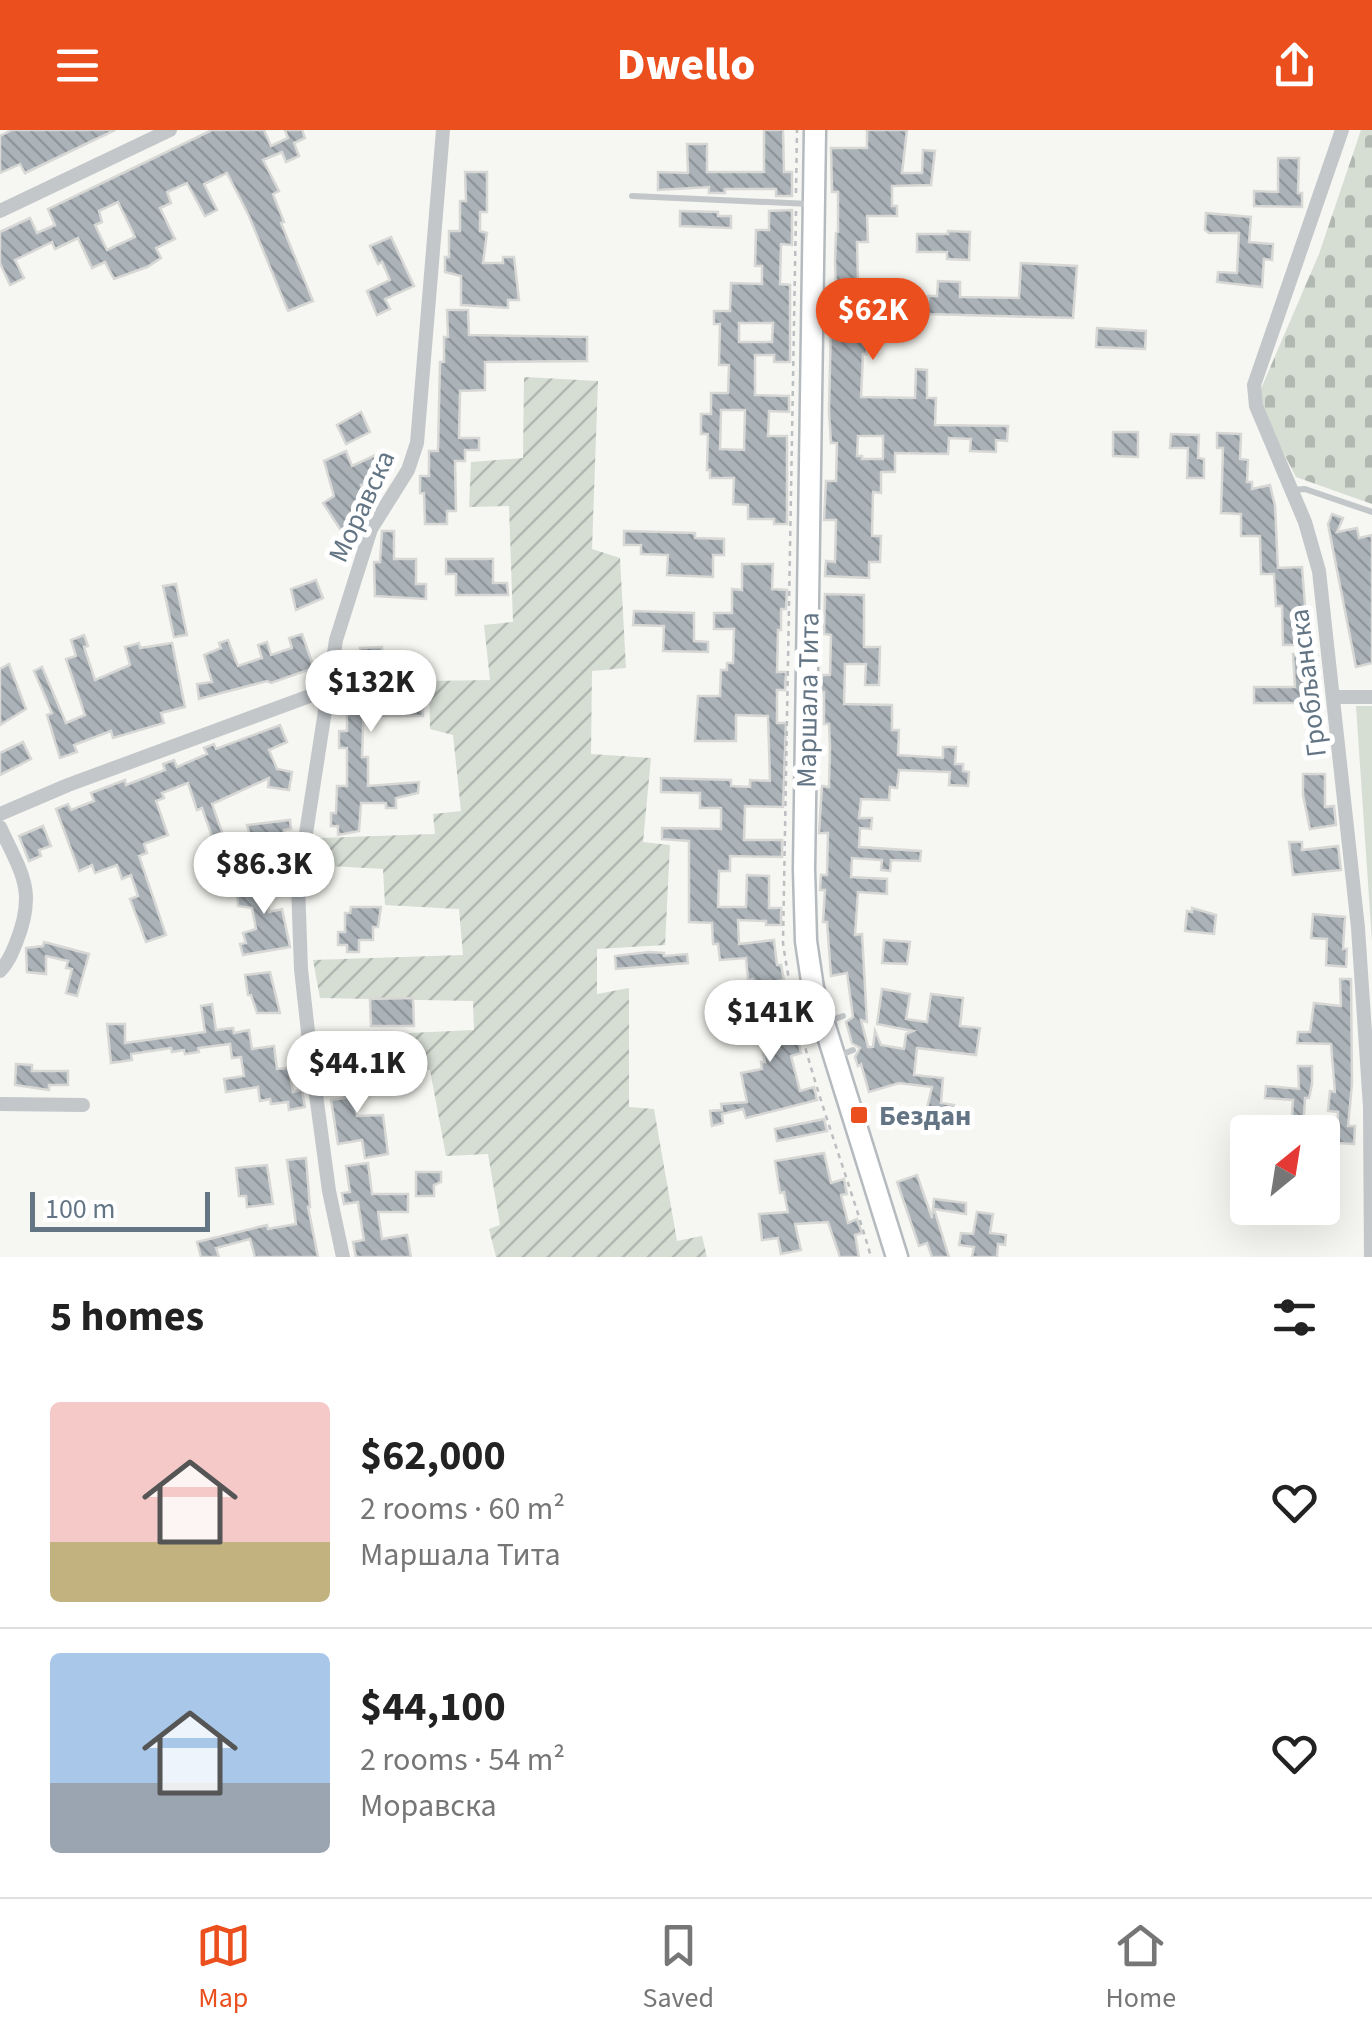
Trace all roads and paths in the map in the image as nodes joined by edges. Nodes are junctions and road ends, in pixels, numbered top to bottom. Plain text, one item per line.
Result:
1 (170, 130) edge
2 (443, 130) edge
3 (815, 130) edge
4 (1342, 130) edge
5 (632, 196) dead end
6 (814, 204) junction
7 (0, 211) edge
8 (1292, 490) junction
9 (1372, 512) edge
10 (326, 690) junction
11 (1335, 697) junction
12 (1372, 697) edge
13 (0, 814) edge
14 (0, 827) edge
15 (0, 971) edge
16 (843, 1016) dead end
17 (821, 1024) junction
18 (853, 1050) dead end
19 (832, 1058) junction
20 (0, 1104) edge
21 (83, 1104) dead end
22 (344, 1257) edge
23 (897, 1257) edge
24 (1371, 1257) edge

1 - 7 street
2 - 10 street, Моравска
3 - 6 main road, Маршала Тита
4 - 8 street, Гробљанска
5 - 6 lane
6 - 17 main road, Маршала Тита
8 - 9 lane
8 - 11 street, Гробљанска
10 - 13 street
10 - 22 street, Моравска
11 - 12 street
11 - 24 street, Гробљанска
14 - 15 street
16 - 17 lane
17 - 19 main road, Маршала Тита
18 - 19 lane
19 - 23 main road, Маршала Тита
20 - 21 street

